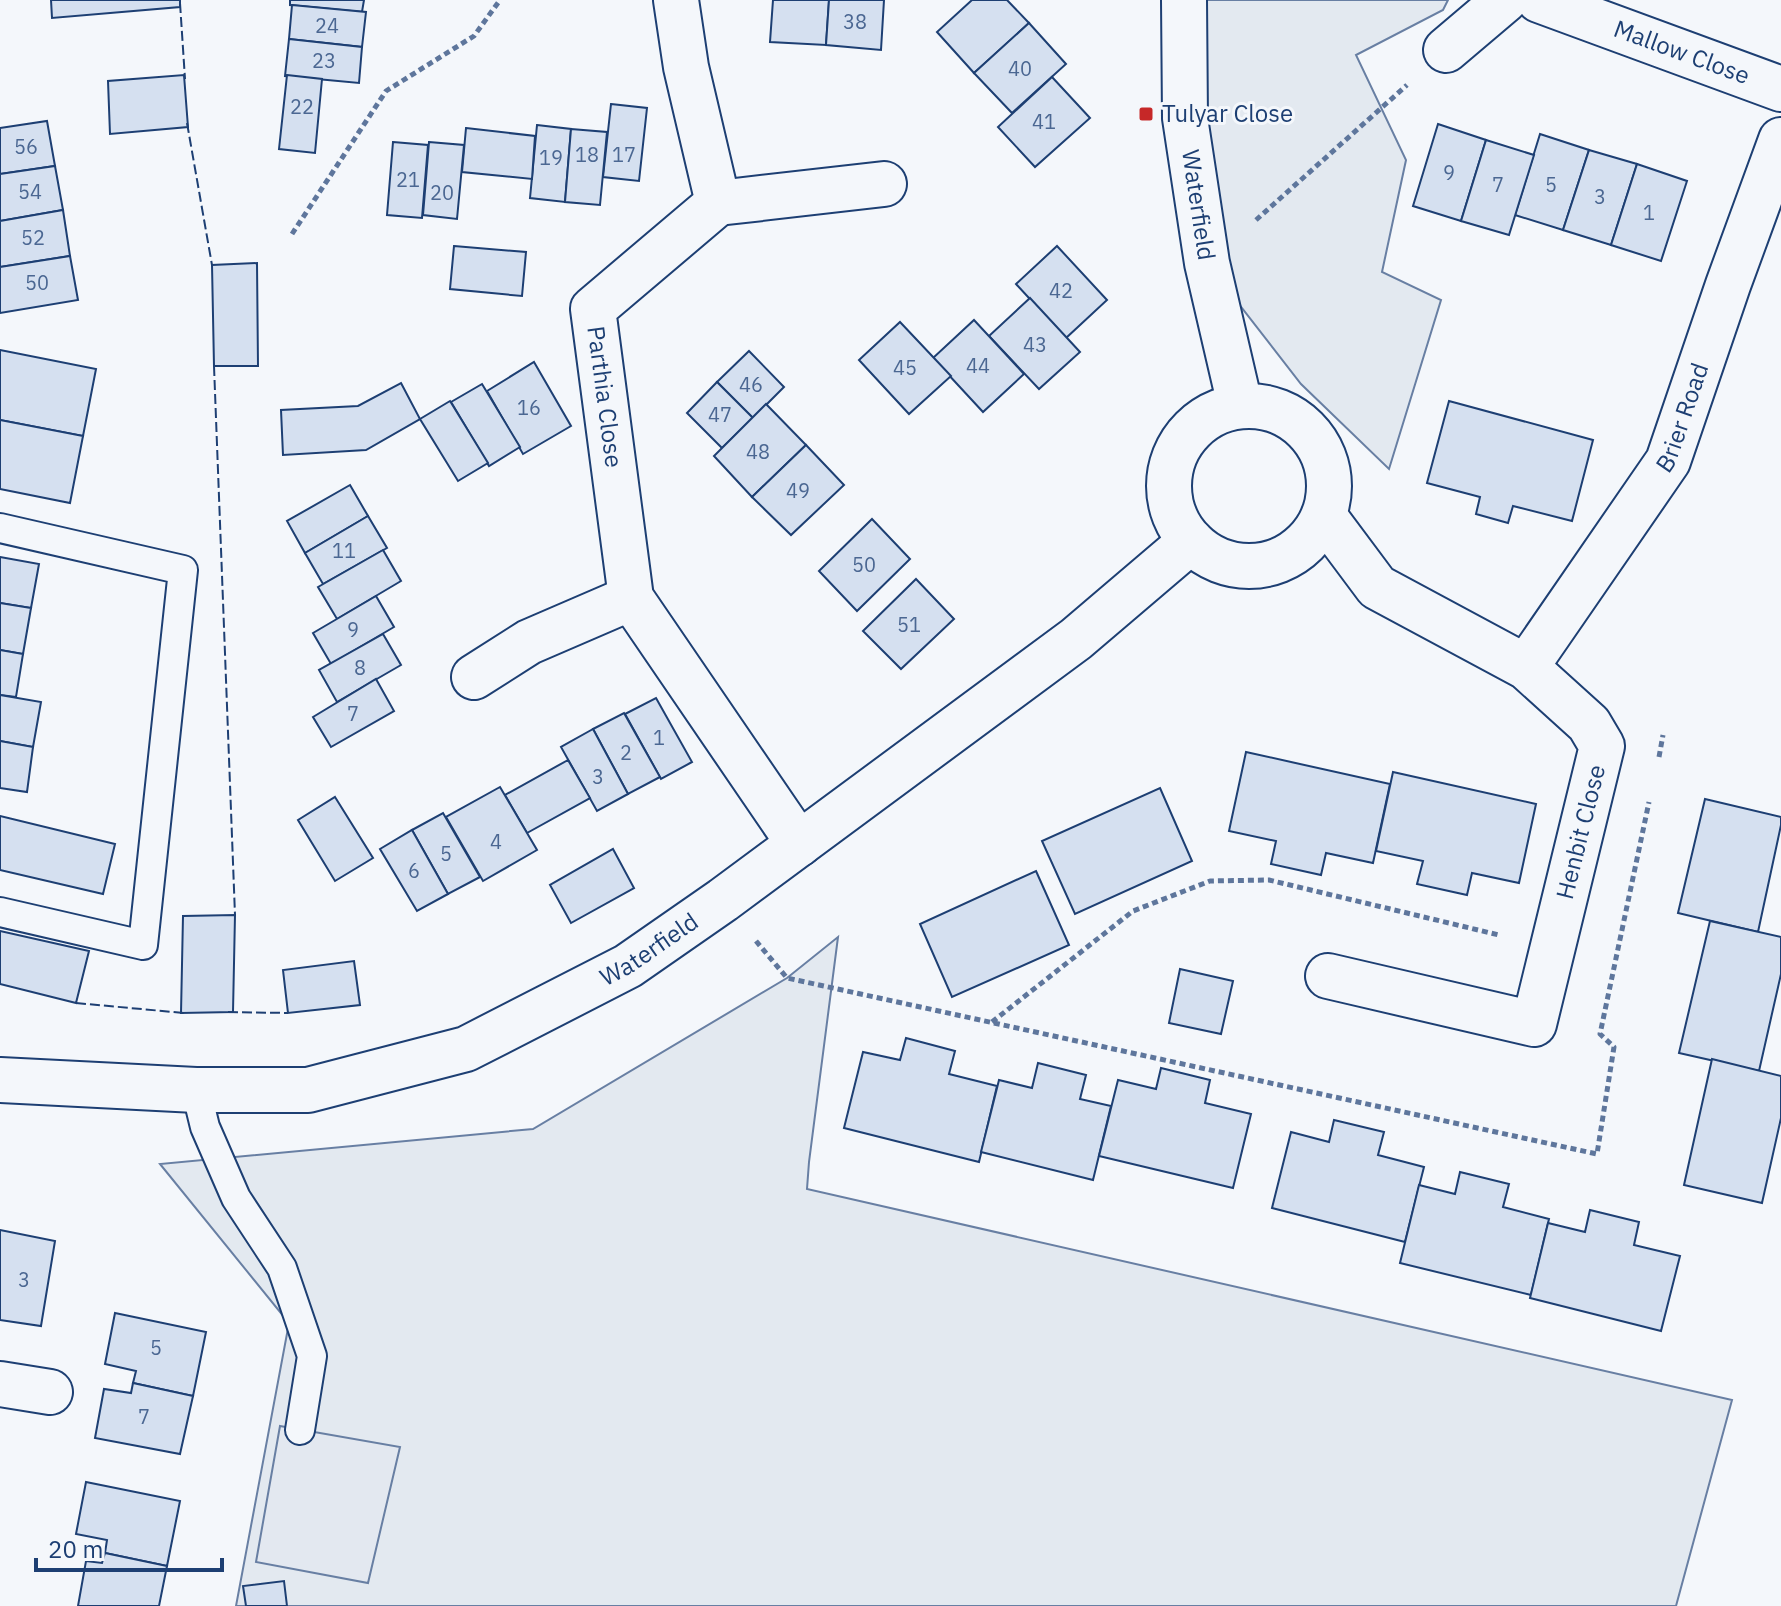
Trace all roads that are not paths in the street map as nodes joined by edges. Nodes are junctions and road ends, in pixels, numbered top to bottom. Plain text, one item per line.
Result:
1 (676, 0) edge
2 (1184, 0) edge
3 (1505, 0) edge
4 (1539, 0) edge
5 (1446, 50) road end
6 (1781, 89) edge
7 (1781, 140) edge
8 (884, 184) dead end
9 (718, 203) junction
10 (1240, 405) junction
11 (1324, 516) junction
12 (0, 528) edge
13 (1191, 541) junction
14 (631, 598) junction
15 (1526, 667) junction
16 (474, 677) dead end
17 (799, 844) junction
18 (0, 912) edge
19 (1328, 976) dead end
20 (0, 1080) edge
21 (196, 1090) junction
22 (0, 1384) edge
23 (50, 1392) dead end
24 (300, 1430) dead end

1 - 9 street
2 - 10 street, Waterfield
3 - 5 street
4 - 6 street, Mallow Close
7 - 15 street, Brier Road
8 - 9 street
9 - 14 street, Parthia Close
10 - 11 street
10 - 13 street
11 - 13 street
11 - 15 street, Henbit Close
12 - 18 lane
13 - 17 street, Waterfield
14 - 16 street
14 - 17 street, Parthia Close
15 - 19 street, Henbit Close
17 - 21 street, Waterfield
20 - 21 street, Waterfield
21 - 24 lane
22 - 23 street

